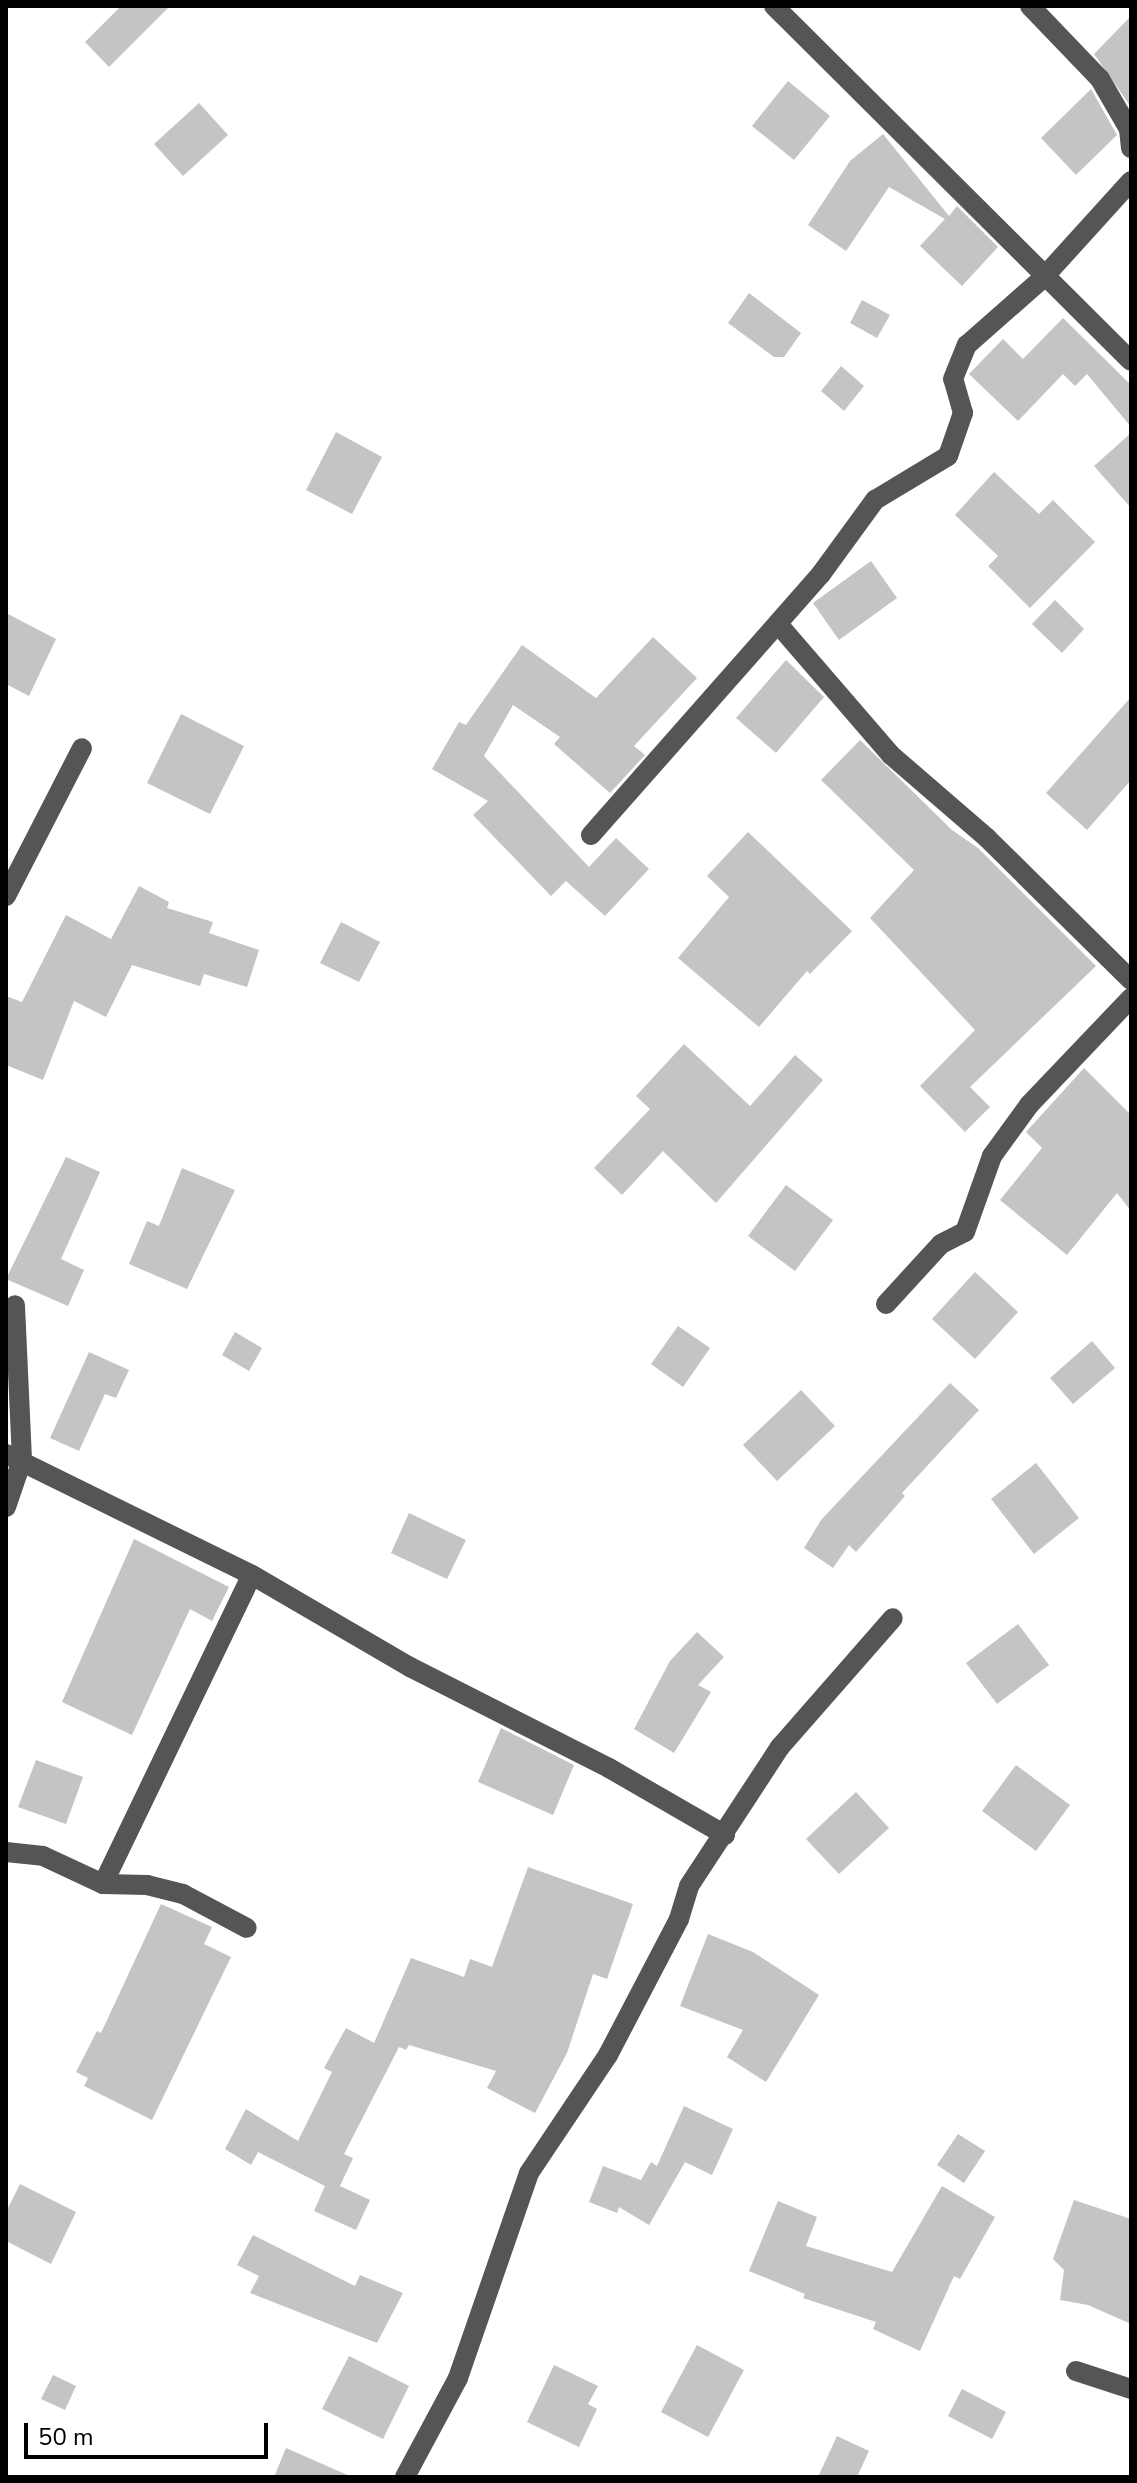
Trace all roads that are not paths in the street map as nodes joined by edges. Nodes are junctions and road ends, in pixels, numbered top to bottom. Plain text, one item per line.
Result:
1 (774, 6) edge
2 (1030, 6) edge
3 (1131, 148) edge
4 (1131, 181) edge
5 (1043, 278) junction
6 (1131, 361) edge
7 (778, 624) junction
8 (82, 748) dead end
9 (591, 835) dead end
10 (6, 896) edge
11 (1131, 980) edge
12 (1131, 998) edge
13 (886, 1304) dead end
14 (15, 1305) dead end
15 (14, 1457) edge
16 (6, 1507) edge
17 (252, 1575) junction
18 (893, 1618) dead end
19 (725, 1835) junction
20 (6, 1852) edge
21 (103, 1884) junction
22 (247, 1928) dead end
23 (1076, 2371) dead end
24 (1131, 2389) edge
25 (405, 2477) edge

1 - 5 street
2 - 3 street
4 - 5 street
5 - 6 street
5 - 7 street
7 - 9 street
7 - 11 street
8 - 10 street
12 - 13 street
14 - 15 street
15 - 16 street
15 - 17 street
17 - 19 street
17 - 21 street
18 - 19 street
19 - 25 street
20 - 21 street
21 - 22 street
23 - 24 street

